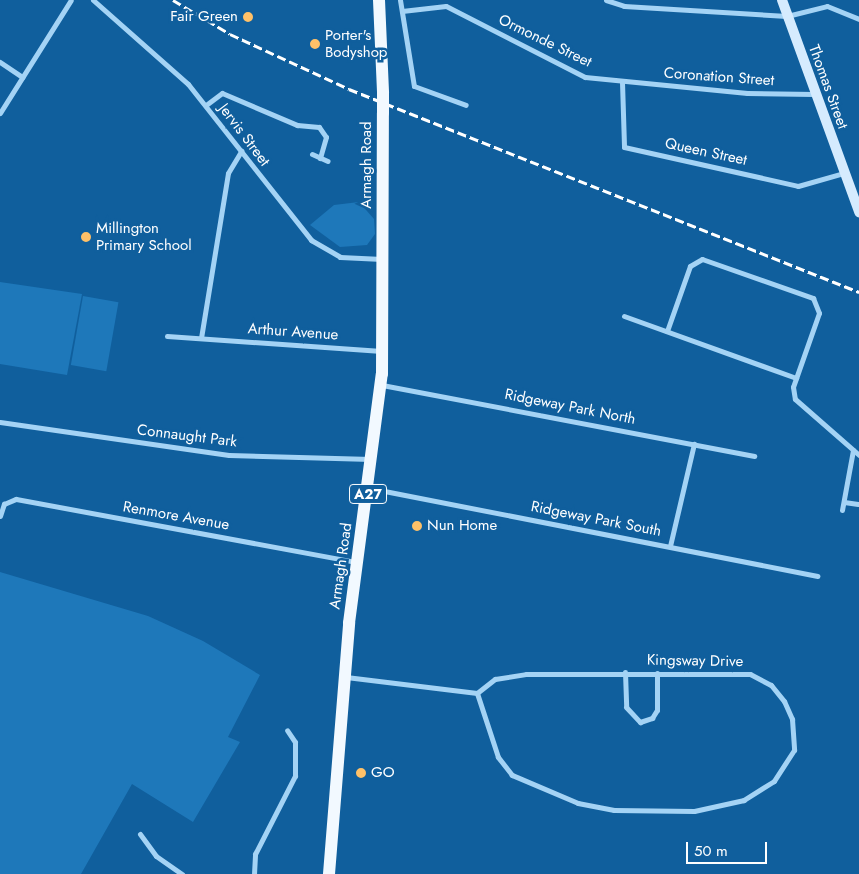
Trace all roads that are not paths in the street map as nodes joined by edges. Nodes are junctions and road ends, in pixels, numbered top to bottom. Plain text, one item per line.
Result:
1 (72, 0) edge
2 (93, 0) edge
3 (379, 0) edge
4 (400, 0) edge
5 (606, 0) edge
6 (782, 0) edge
7 (616, 2) edge
8 (402, 11) junction
9 (787, 16) junction
10 (859, 19) edge
11 (0, 62) edge
12 (22, 78) junction
13 (622, 82) junction
14 (814, 94) junction
15 (206, 105) junction
16 (466, 105) dead end
17 (0, 113) edge
18 (241, 151) junction
19 (312, 154) dead end
20 (320, 158) junction
21 (328, 161) dead end
22 (844, 173) junction
23 (856, 194) edge
24 (859, 212) edge
25 (383, 259) junction
26 (624, 316) dead end
27 (667, 332) junction
28 (167, 336) dead end
29 (201, 338) junction
30 (383, 351) junction
31 (796, 378) junction
32 (381, 385) junction
33 (0, 422) edge
34 (694, 444) junction
35 (853, 450) junction
36 (859, 455) edge
37 (754, 456) dead end
38 (372, 459) junction
39 (369, 488) junction
40 (844, 502) junction
41 (858, 504) dead end
42 (842, 510) dead end
43 (0, 516) edge
44 (670, 546) junction
45 (358, 562) junction
46 (817, 576) dead end
47 (626, 672) junction
48 (657, 673) junction
49 (344, 677) junction
50 (477, 693) junction
51 (287, 730) dead end
52 (140, 834) dead end
53 (182, 874) edge
54 (252, 874) edge
55 (329, 874) edge

1 - 12 street
2 - 15 street, Jervis Street
3 - 25 main road, Armagh Road / A27, bridge
4 - 8 street
5 - 7 street
6 - 9 main road, Thomas Street
7 - 9 street
8 - 13 street, Ormonde Street
8 - 16 street
9 - 10 street
9 - 14 main road, Thomas Street
11 - 12 street
12 - 17 street
13 - 14 street, Coronation Street
13 - 22 street, Queen Street
14 - 22 main road, Thomas Street
15 - 18 street, Jervis Street
15 - 20 street
18 - 25 street, Jervis Street
18 - 29 street
19 - 20 street
20 - 21 street
22 - 23 main road, Thomas Street
23 - 24 main road, Thomas Street
25 - 30 main road, Armagh Road / A27
26 - 27 street
27 - 31 street
27 - 31 street
28 - 29 street, Arthur Avenue
29 - 30 street, Arthur Avenue
30 - 32 main road, Armagh Road / A27
31 - 35 street
32 - 34 street, Ridgeway Park North
32 - 38 main road, Armagh Road / A27
33 - 38 street, Connaught Park
34 - 37 street, Ridgeway Park North
34 - 44 street
35 - 36 street
35 - 40 street
38 - 39 main road, Armagh Road / A27
39 - 44 street, Ridgeway Park South
39 - 45 main road, Armagh Road / A27
40 - 41 street
40 - 42 street
43 - 45 street, Renmore Avenue
44 - 46 street, Ridgeway Park South
45 - 49 main road, Armagh Road / A27
47 - 48 street, Kingsway Drive
47 - 48 street
47 - 50 street, Kingsway Drive
48 - 50 street, Kingsway Drive
49 - 50 street
49 - 55 main road, Armagh Road / A27
51 - 54 street
52 - 53 street

